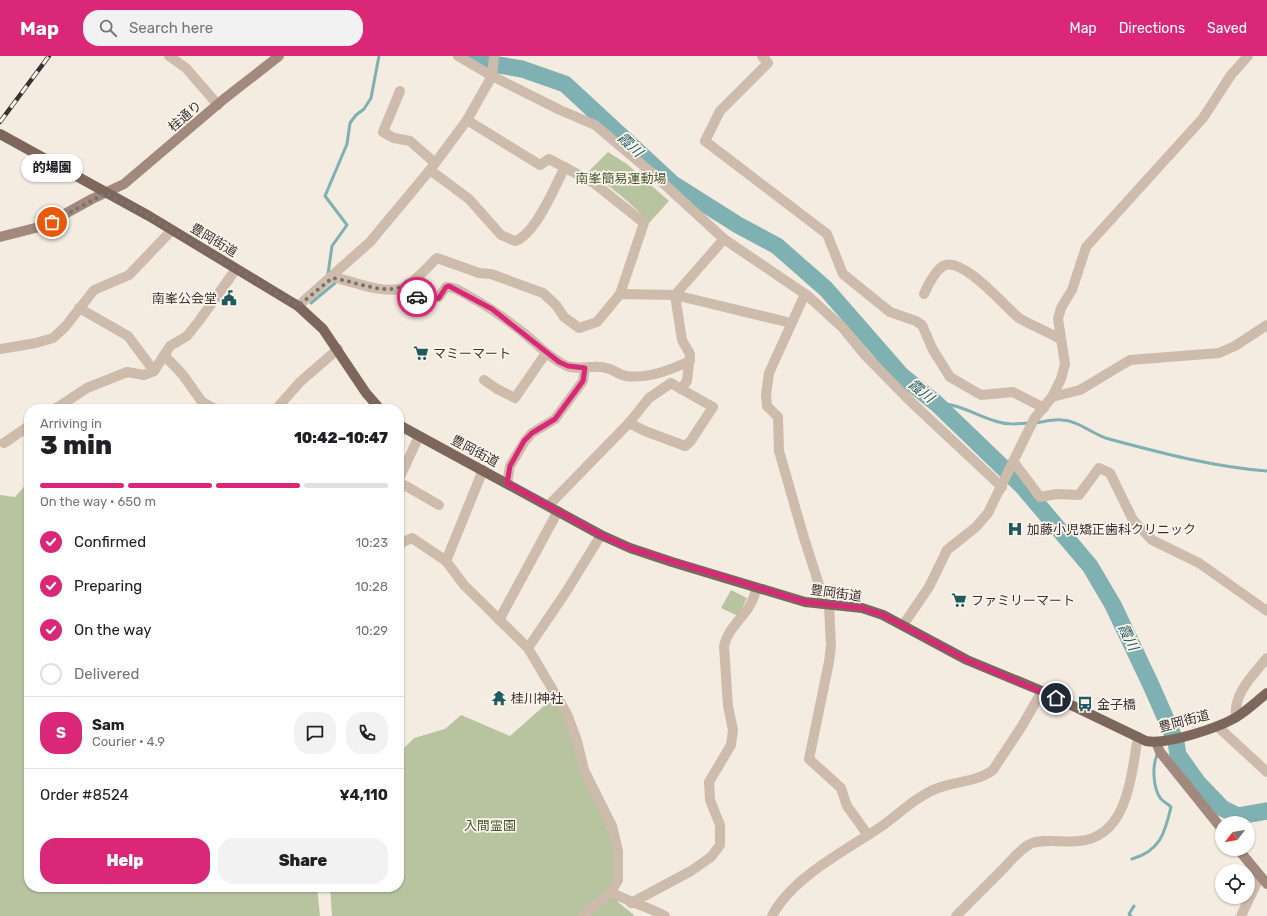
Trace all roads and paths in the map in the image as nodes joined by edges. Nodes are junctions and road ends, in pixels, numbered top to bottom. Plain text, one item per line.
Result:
1 (169, 56) edge
2 (279, 56) edge
3 (458, 56) edge
4 (494, 56) edge
5 (762, 56) edge
6 (1248, 56) edge
7 (492, 76) junction
8 (400, 91) dead end
9 (218, 105) junction
10 (467, 120) junction
11 (0, 134) edge
12 (433, 166) junction
13 (565, 167) junction
14 (106, 193) junction
15 (172, 230) junction
16 (0, 237) edge
17 (724, 239) junction
18 (236, 268) junction
19 (332, 278) junction
20 (408, 284) junction
21 (620, 294) junction
22 (805, 294) junction
23 (924, 294) dead end
24 (675, 295) junction
25 (298, 306) junction
26 (79, 308) junction
27 (791, 323) junction
28 (1267, 325) edge
29 (1060, 339) junction
30 (0, 349) edge
31 (338, 349) junction
32 (546, 353) junction
33 (164, 355) junction
34 (690, 361) junction
35 (585, 368) junction
36 (154, 371) junction
37 (484, 380) dead end
38 (681, 388) junction
39 (1052, 397) junction
40 (63, 404) edge
41 (206, 404) edge
42 (280, 404) edge
43 (376, 404) edge
44 (1044, 408) junction
45 (629, 423) junction
46 (404, 427) edge
47 (24, 429) edge
48 (419, 436) junction
49 (4, 443) dead end
50 (1012, 464) junction
51 (404, 469) edge
52 (483, 470) junction
53 (404, 483) edge
54 (507, 483) junction
55 (1004, 484) junction
56 (439, 505) dead end
57 (548, 506) junction
58 (558, 511) junction
59 (601, 535) junction
60 (404, 542) edge
61 (446, 562) junction
62 (756, 588) junction
63 (826, 604) junction
64 (1267, 611) edge
65 (499, 620) junction
66 (903, 625) junction
67 (528, 648) junction
68 (1267, 658) edge
69 (1042, 691) junction
70 (1267, 693) edge
71 (1236, 717) junction
72 (1217, 726) junction
73 (1138, 737) junction
74 (1162, 742) junction
75 (1267, 772) edge
76 (1215, 820) edge
77 (868, 835) junction
78 (1244, 856) edge
79 (1260, 876) junction
80 (1267, 884) edge
81 (611, 892) junction
82 (631, 902) junction
83 (582, 916) edge
84 (664, 916) edge
85 (772, 916) edge
86 (956, 916) edge
87 (1241, 916) edge

1 - 9 street
2 - 9 street, 桂通り
3 - 7 street
4 - 7 street
5 - 44 street
6 - 29 street
7 - 10 street
7 - 17 street
8 - 12 street
9 - 14 street, 桂通り
10 - 12 street
10 - 13 street
11 - 14 main road, 豊岡街道
12 - 13 street
12 - 19 street
13 - 21 street
14 - 15 main road, 豊岡街道
14 - 16 street, 桂通り
15 - 18 main road, 豊岡街道
15 - 26 street
17 - 22 street
17 - 24 street
18 - 25 main road, 豊岡街道
18 - 33 street
19 - 20 street
19 - 25 street
20 - 21 street
20 - 32 street
21 - 24 street
22 - 27 street
22 - 55 street
23 - 29 street
24 - 27 street
24 - 34 street
25 - 31 main road, 豊岡街道
26 - 30 street
26 - 36 street
27 - 63 street
28 - 39 street
29 - 39 street
31 - 42 street
31 - 43 main road, 豊岡街道
32 - 35 street
32 - 37 street
33 - 36 street
33 - 41 street
34 - 35 street
34 - 38 street
35 - 54 street
36 - 40 street
38 - 45 street
38 - 45 street
39 - 44 street
44 - 50 street
45 - 57 street
46 - 48 main road, 豊岡街道
47 - 49 street
48 - 51 street
48 - 52 main road, 豊岡街道
50 - 55 street
50 - 64 street
52 - 54 main road, 豊岡街道
52 - 61 street
53 - 56 street
54 - 57 main road, 豊岡街道
55 - 66 street
57 - 58 main road, 豊岡街道
58 - 59 main road, 豊岡街道
58 - 65 street
59 - 62 main road, 豊岡街道
59 - 67 street
60 - 61 street
61 - 65 street
62 - 63 main road, 豊岡街道
62 - 82 street
63 - 66 main road, 豊岡街道
63 - 77 street
65 - 67 street
66 - 69 main road, 豊岡街道
67 - 81 street
68 - 71 street
69 - 73 main road, 豊岡街道
69 - 77 street
70 - 71 main road, 豊岡街道
71 - 72 main road, 豊岡街道
72 - 74 main road, 豊岡街道
72 - 75 street
73 - 74 main road, 豊岡街道
73 - 86 street
74 - 76 street
77 - 85 street
78 - 79 street
79 - 80 street
79 - 87 street
81 - 82 street
81 - 83 street
82 - 84 street

